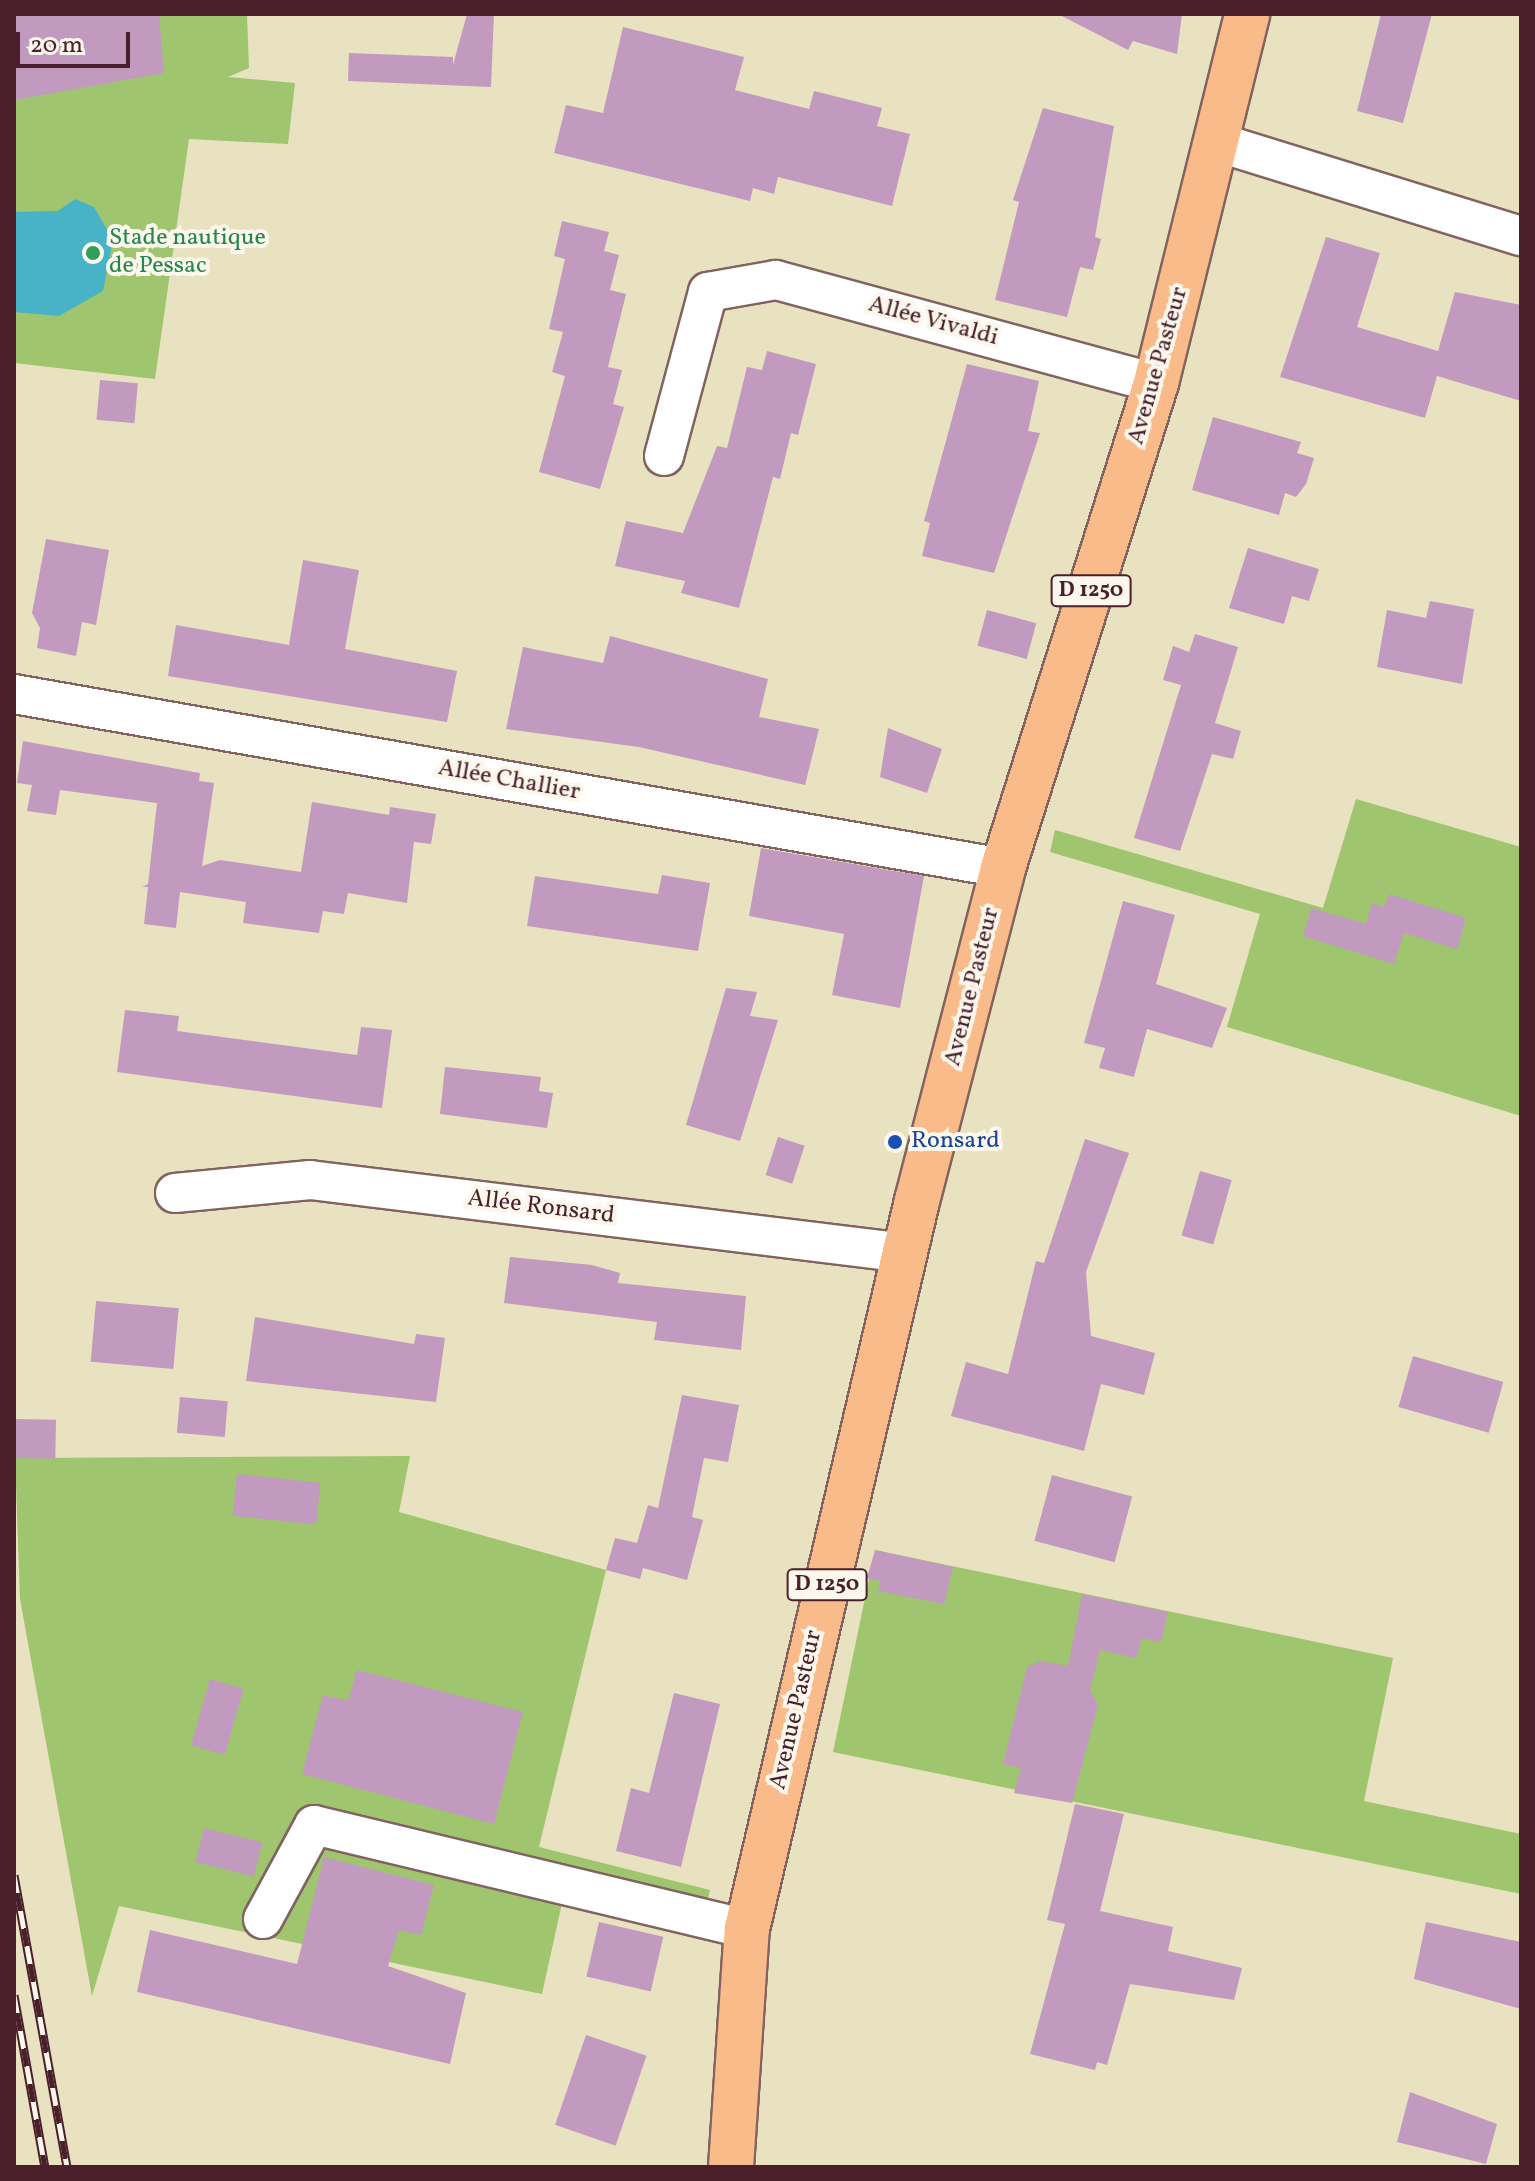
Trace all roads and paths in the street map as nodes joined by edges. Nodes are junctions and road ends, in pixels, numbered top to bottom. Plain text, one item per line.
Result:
1 (1247, 14) edge
2 (1220, 143) junction
3 (1521, 236) edge
4 (1156, 383) junction
5 (664, 456) dead end
6 (14, 694) edge
7 (1003, 868) junction
8 (175, 1193) dead end
9 (905, 1253) junction
10 (263, 1919) dead end
11 (743, 1950) junction
12 (710, 2167) edge
13 (731, 2167) edge

1 - 2 main road, Avenue Pasteur / D 1250
2 - 3 street
2 - 4 main road, Avenue Pasteur / D 1250
4 - 5 street, Allée Vivaldi
4 - 7 main road, Avenue Pasteur / D 1250
6 - 7 street, Allée Challier
7 - 9 main road, Avenue Pasteur / D 1250
8 - 9 street, Allée Ronsard
9 - 11 main road, Avenue Pasteur / D 1250
10 - 11 street
11 - 12 main road, Avenue Pasteur / D 1250
11 - 13 main road, Avenue Pasteur / D 1250

